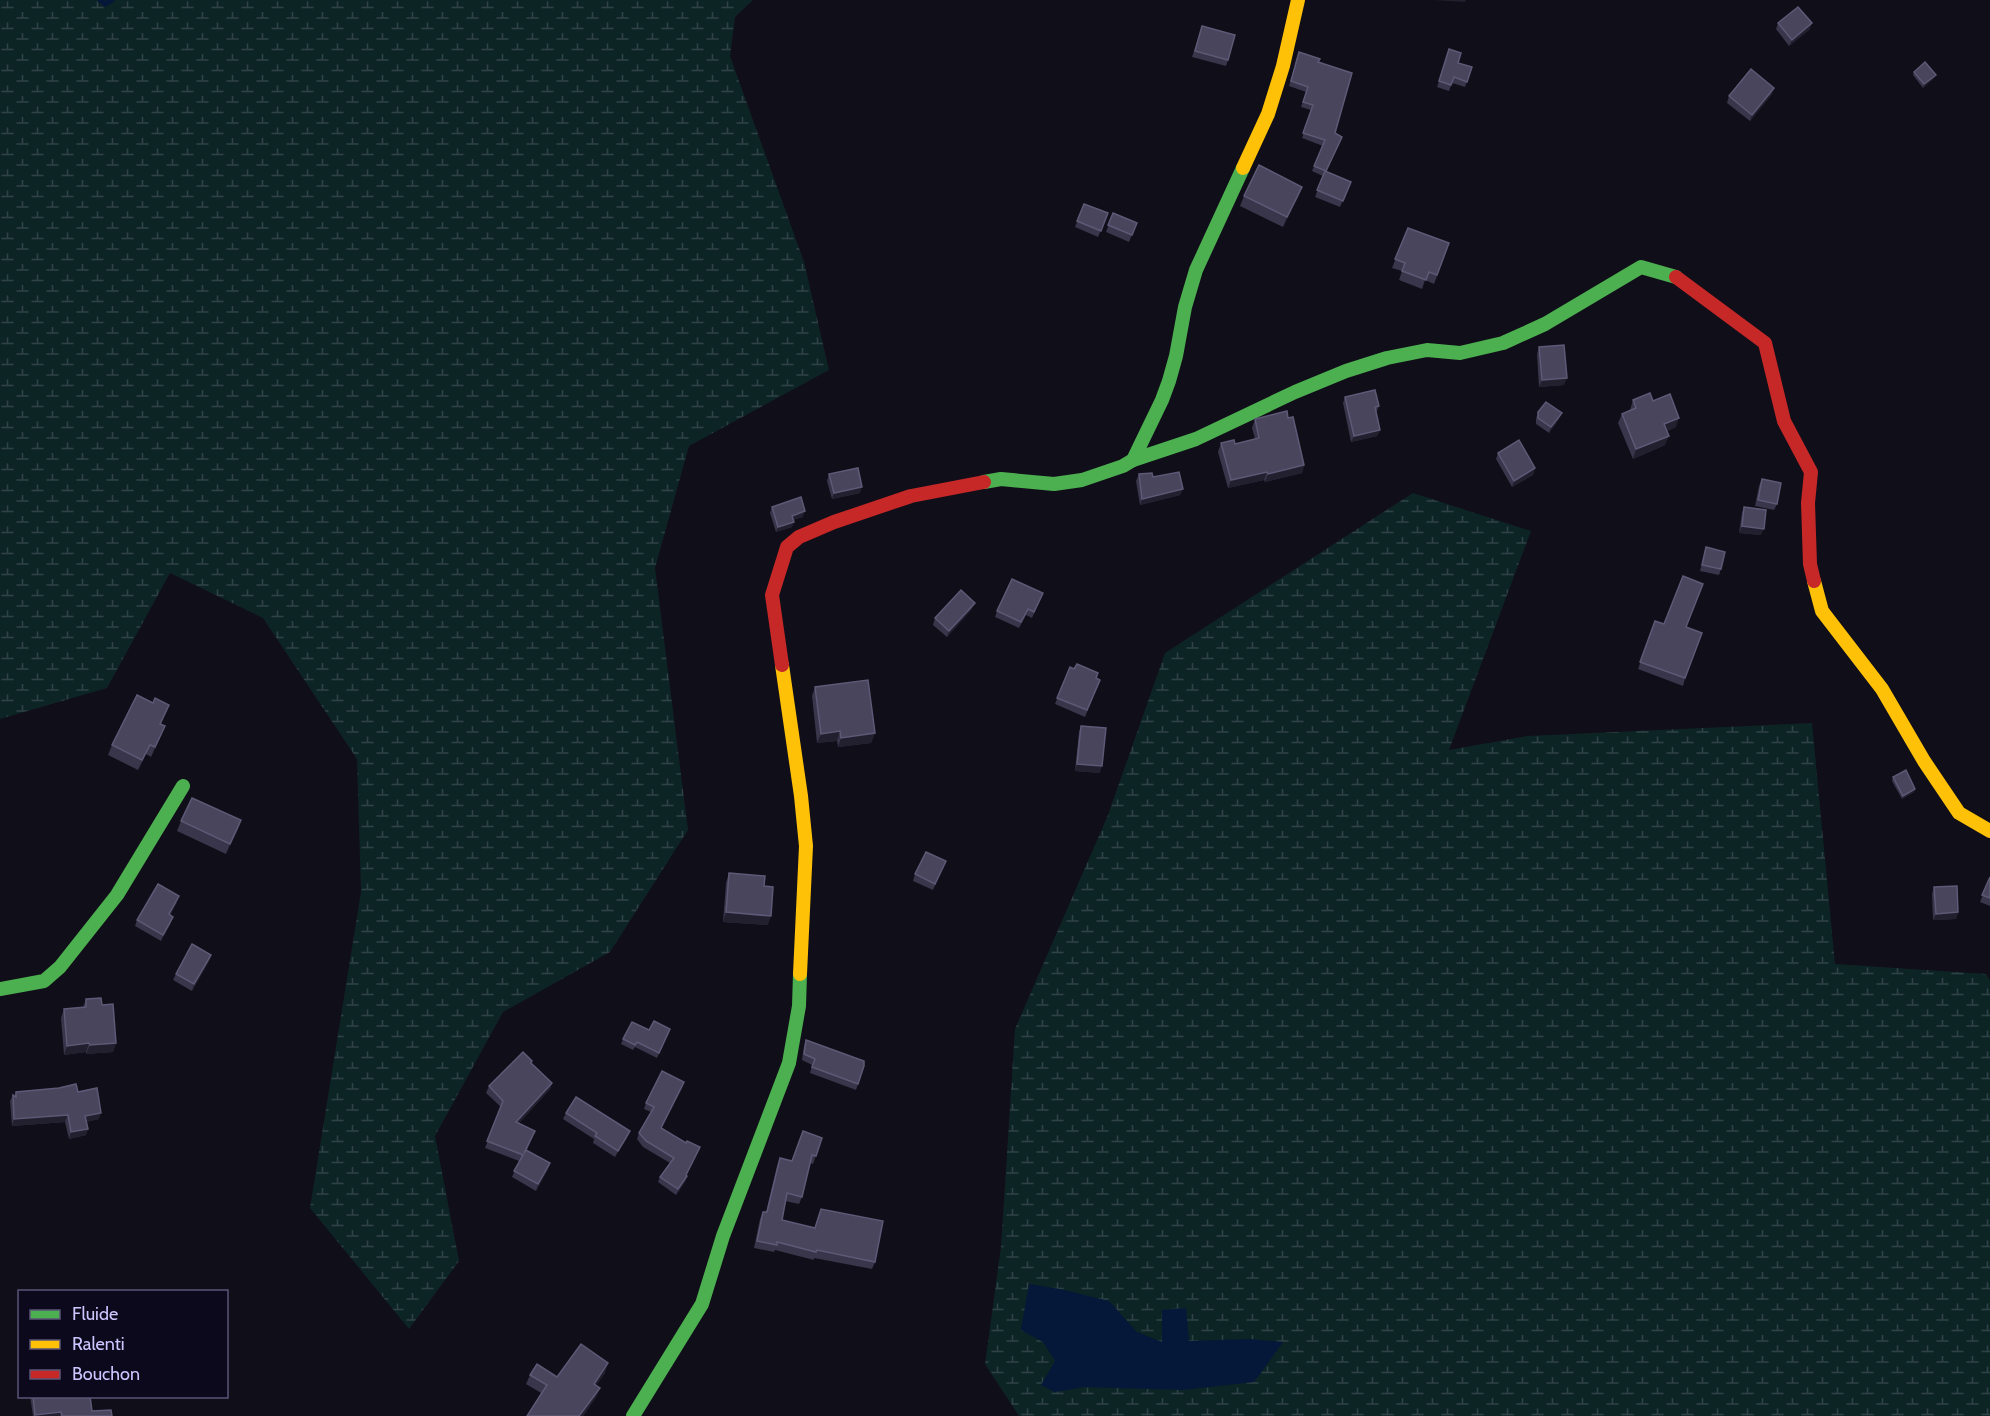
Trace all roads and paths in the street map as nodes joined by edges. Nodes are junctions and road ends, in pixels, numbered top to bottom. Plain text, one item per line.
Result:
1 (1298, 0) edge
2 (1133, 460) junction
3 (183, 786) dead end
4 (1990, 831) edge
5 (0, 989) edge
6 (633, 1416) edge

1 - 2 street
2 - 4 street
2 - 6 street
3 - 5 street

